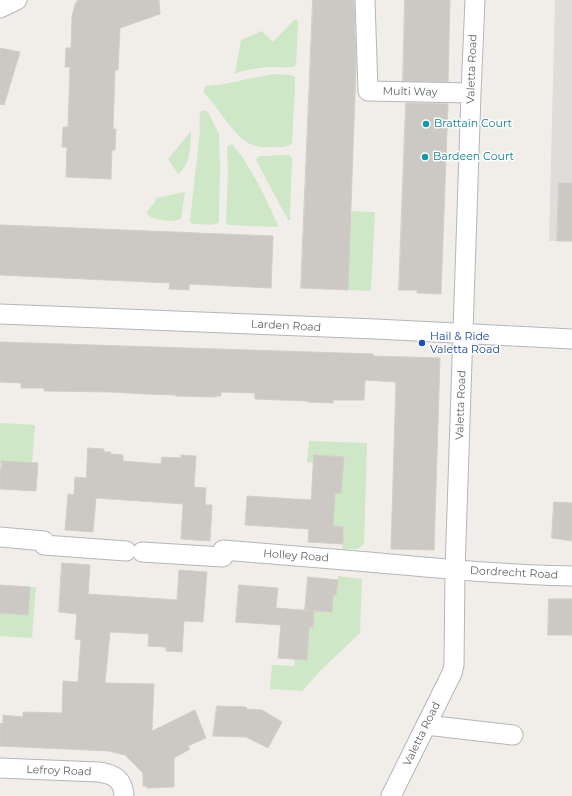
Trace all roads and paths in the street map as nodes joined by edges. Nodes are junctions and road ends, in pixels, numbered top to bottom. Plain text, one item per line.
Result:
1 (17, 0) edge
2 (365, 0) edge
3 (475, 0) edge
4 (0, 8) edge
5 (471, 93) junction
6 (0, 314) edge
7 (463, 334) junction
8 (572, 339) edge
9 (0, 537) edge
10 (455, 570) junction
11 (572, 576) edge
12 (426, 725) junction
13 (513, 735) dead end
14 (0, 768) edge
15 (124, 796) edge
16 (391, 796) edge

1 - 4 street
2 - 5 street, Multi Way
3 - 5 street, Valetta Road
5 - 7 street, Valetta Road
6 - 7 street, Larden Road
7 - 8 street, Larden Road
7 - 10 street, Valetta Road
9 - 10 street, Holley Road
10 - 11 street, Dordrecht Road
10 - 12 street, Valetta Road
12 - 13 street
12 - 16 street, Valetta Road
14 - 15 street, Lefroy Road

